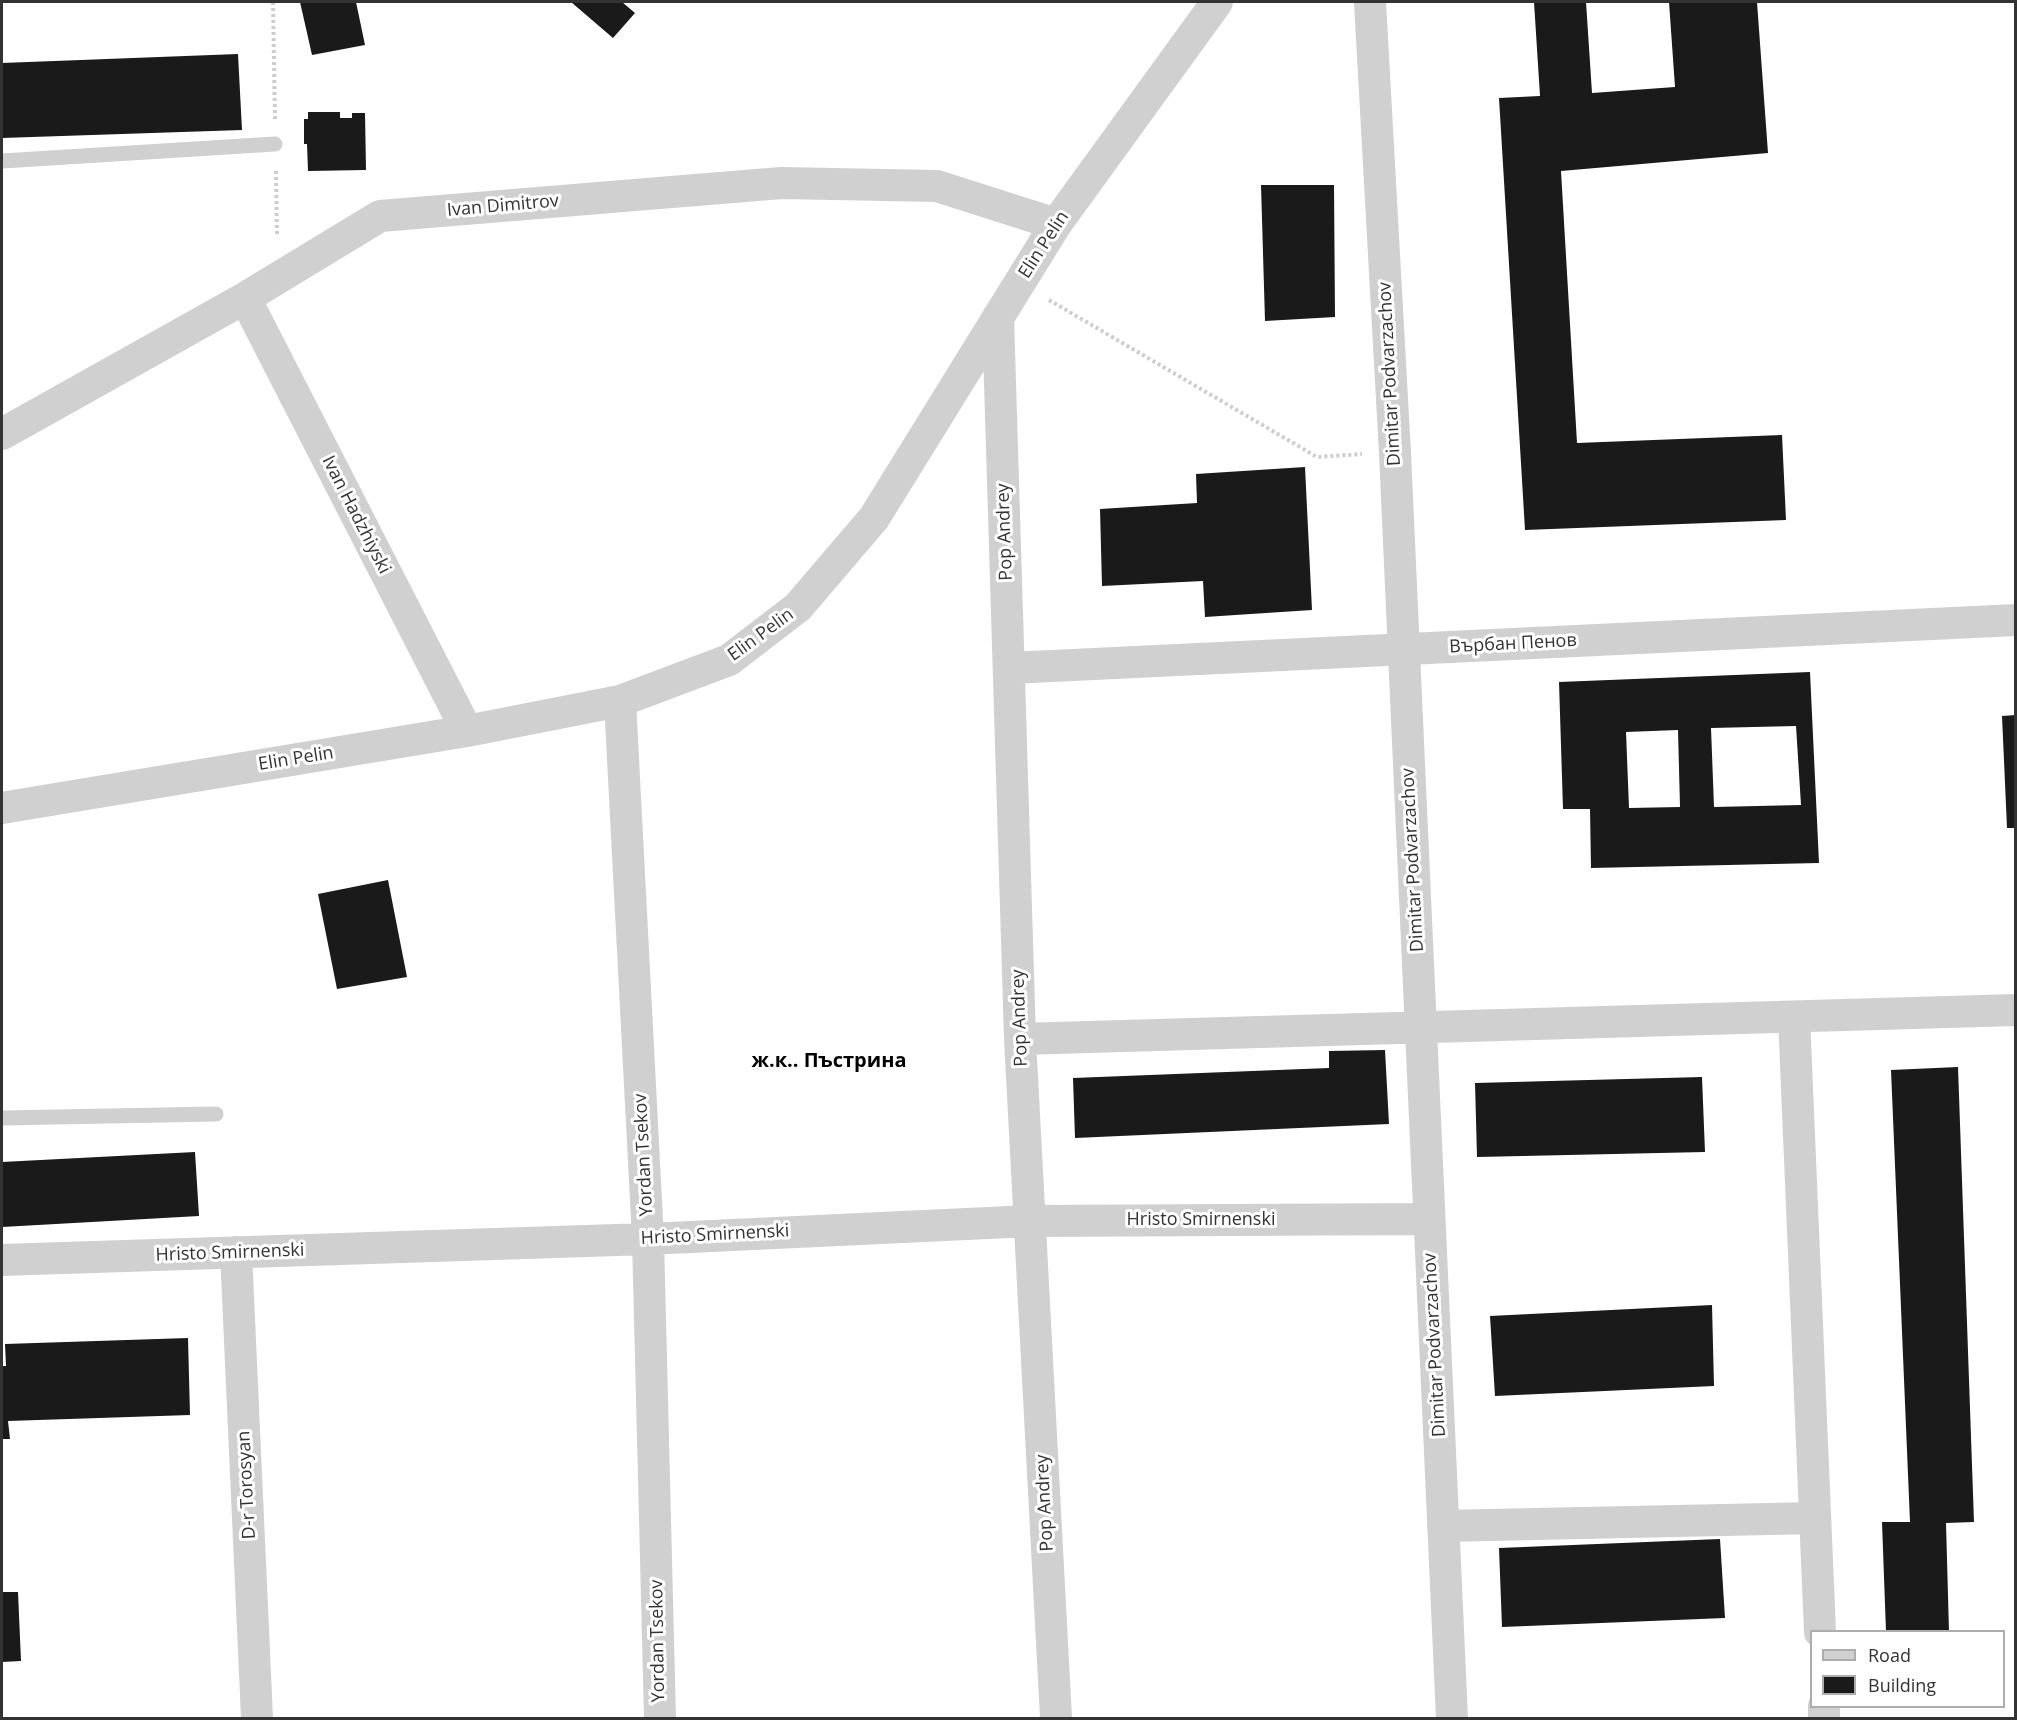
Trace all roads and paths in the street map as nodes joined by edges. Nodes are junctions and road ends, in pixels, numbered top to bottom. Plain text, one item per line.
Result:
1 (1217, 2) edge
2 (1370, 2) edge
3 (275, 144) dead end
4 (2, 161) edge
5 (1056, 224) junction
6 (1020, 282) junction
7 (245, 298) junction
8 (998, 317) junction
9 (2, 434) edge
10 (1395, 453) junction
11 (2016, 620) edge
12 (1403, 649) junction
13 (1010, 668) junction
14 (620, 701) junction
15 (467, 731) junction
16 (2, 808) edge
17 (2016, 1010) edge
18 (1794, 1017) junction
19 (1421, 1027) junction
20 (1020, 1039) junction
21 (216, 1114) dead end
22 (2, 1118) edge
23 (1429, 1219) junction
24 (1030, 1221) junction
25 (648, 1239) junction
26 (236, 1252) junction
27 (2, 1260) edge
28 (1815, 1518) junction
29 (1443, 1526) junction
30 (1820, 1630) edge
31 (257, 1719) edge
32 (660, 1719) edge
33 (1056, 1719) edge
34 (1452, 1719) edge

1 - 5 street, Elin Pelin
2 - 10 street, Dimitar Podvarzachov
3 - 4 lane
5 - 6 street, Elin Pelin
5 - 7 street, Ivan Dimitrov
6 - 8 street, Elin Pelin
6 - 10 path
7 - 9 street, Ivan Dimitrov
7 - 15 street, Ivan Hadzhiyski
8 - 13 street, Pop Andrey
8 - 14 street, Elin Pelin
10 - 12 street, Dimitar Podvarzachov
11 - 12 street, Върбан Пенов
12 - 13 street, Върбан Пенов
12 - 19 street, Dimitar Podvarzachov
13 - 20 street, Pop Andrey
14 - 15 street, Elin Pelin
14 - 25 street, Yordan Tsekov
15 - 16 street, Elin Pelin
17 - 18 street
18 - 19 street
18 - 28 street
19 - 20 street
19 - 23 street, Dimitar Podvarzachov
20 - 24 street, Pop Andrey
21 - 22 lane
23 - 24 street, Hristo Smirnenski
23 - 29 street, Dimitar Podvarzachov
24 - 25 street, Hristo Smirnenski
24 - 33 street, Pop Andrey
25 - 26 street, Hristo Smirnenski
25 - 32 street, Yordan Tsekov
26 - 27 street, Hristo Smirnenski
26 - 31 street, D-r Torosyan
28 - 29 street
28 - 30 street
29 - 34 street, Dimitar Podvarzachov

